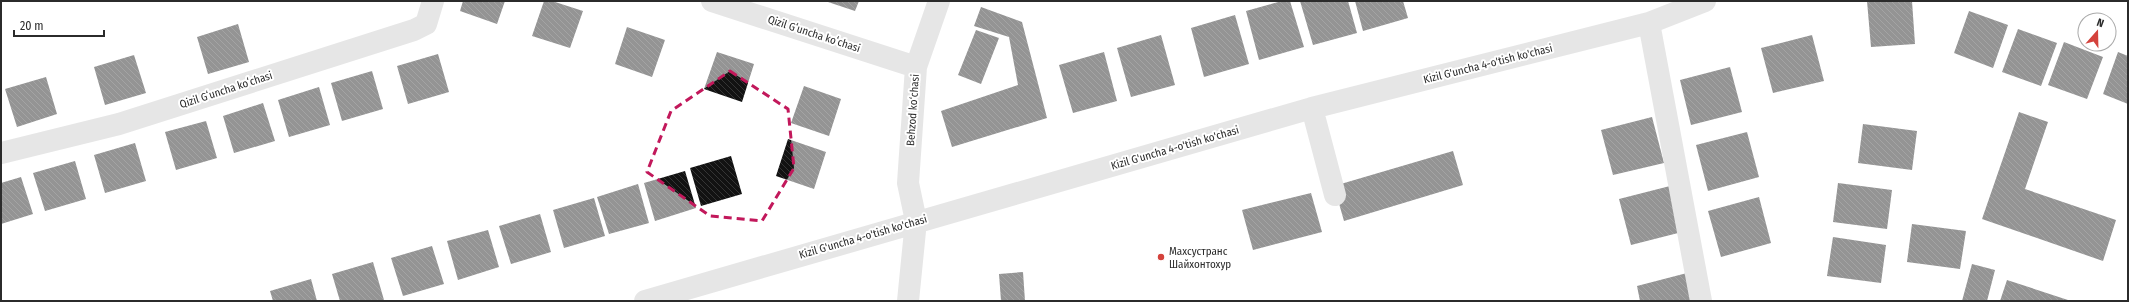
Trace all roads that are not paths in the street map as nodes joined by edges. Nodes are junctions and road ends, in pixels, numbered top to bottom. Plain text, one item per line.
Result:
1 (433, 1) edge
2 (712, 1) edge
3 (939, 1) edge
4 (1705, 1) edge
5 (1649, 23) junction
6 (916, 67) junction
7 (1312, 108) junction
8 (1, 153) edge
9 (1335, 195) dead end
10 (916, 221) junction
11 (645, 301) edge
12 (908, 301) edge
13 (1701, 301) edge

1 - 8 street, Qizil Gʻuncha koʻchasi
2 - 6 street, Qizil Gʻuncha koʻchasi
3 - 6 street, Behzod ko‘chasi
4 - 5 street, Kizil G'uncha 4-o'tish ko'chasi
5 - 7 street, Kizil G'uncha 4-o'tish ko'chasi
5 - 13 street
6 - 10 street, Behzod ko‘chasi
7 - 9 street
7 - 10 street, Kizil G'uncha 4-o'tish ko'chasi
10 - 11 street, Kizil G'uncha 4-o'tish ko'chasi
10 - 12 street, Behzod ko‘chasi

